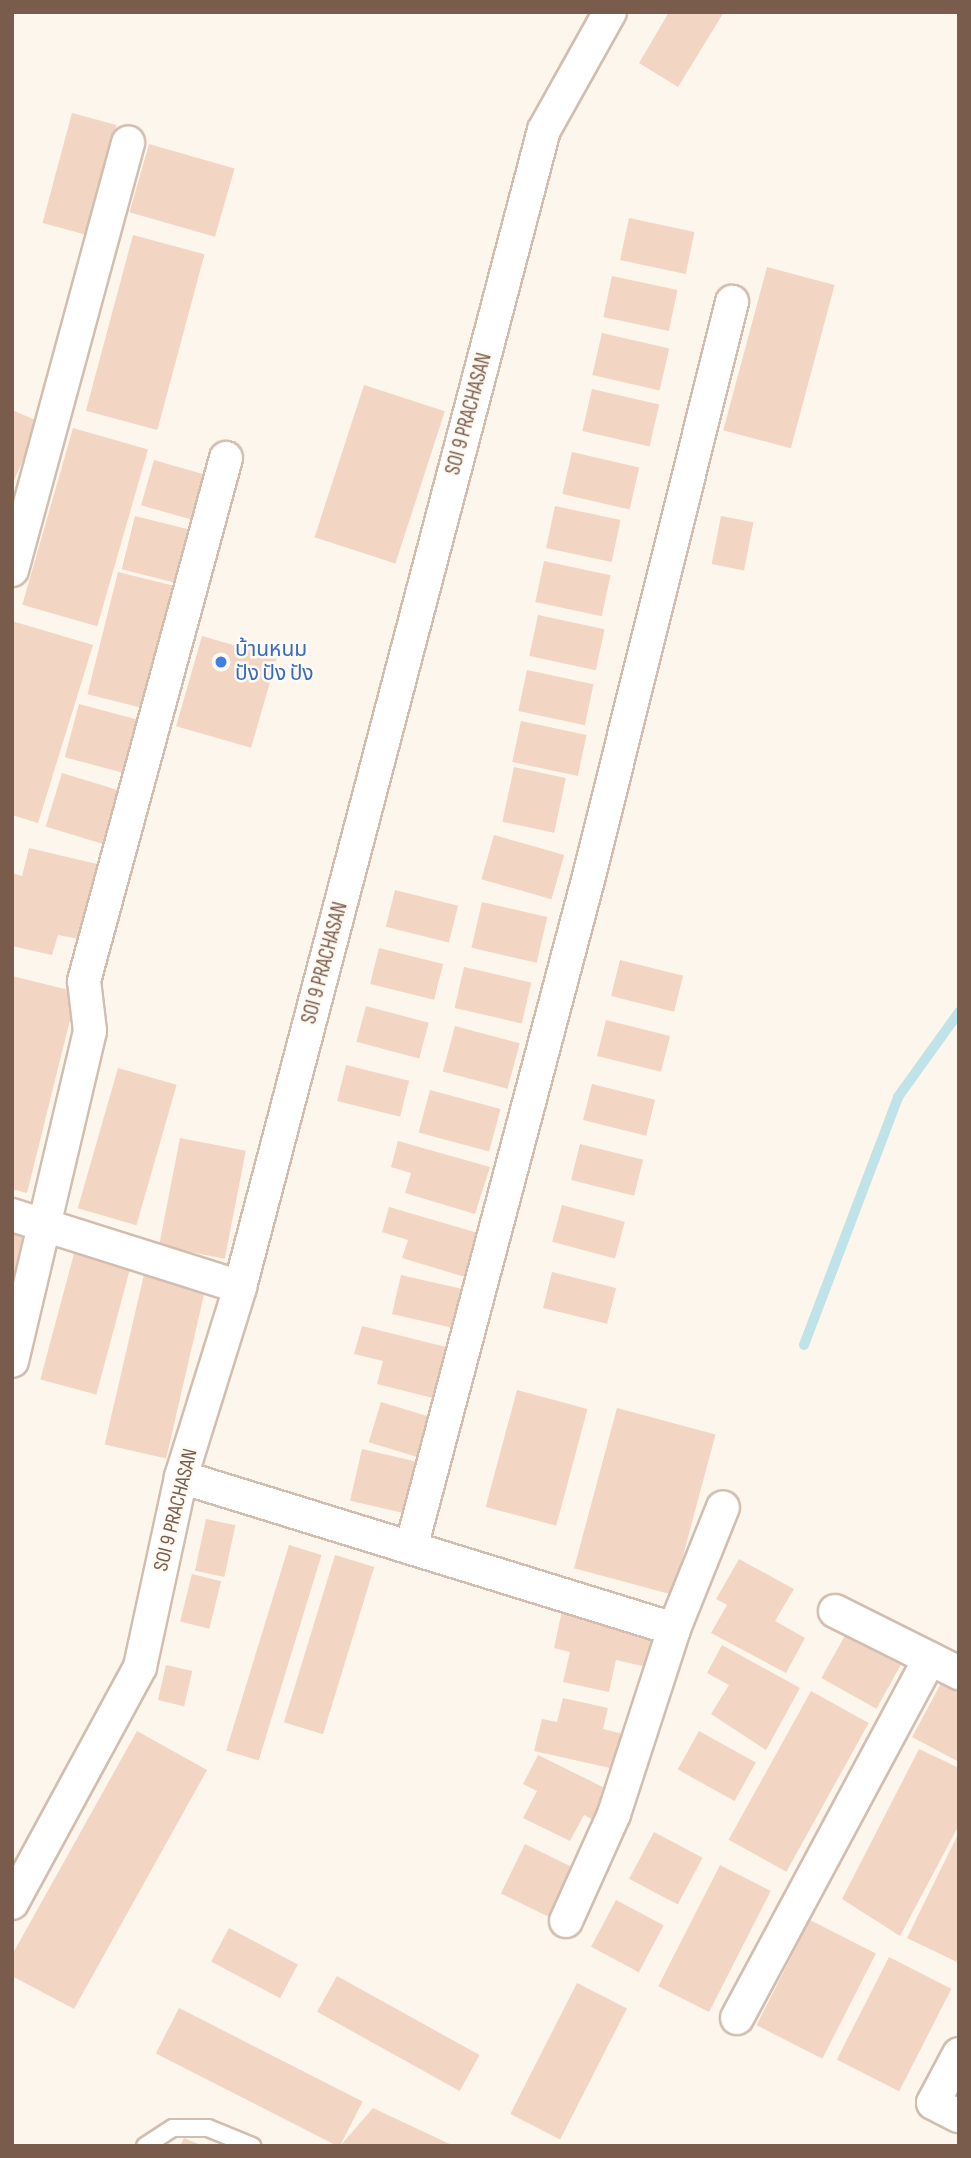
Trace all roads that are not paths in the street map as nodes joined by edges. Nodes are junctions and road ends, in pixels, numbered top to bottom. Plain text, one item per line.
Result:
1 (610, 12) edge
2 (128, 142) dead end
3 (732, 302) dead end
4 (226, 458) dead end
5 (12, 570) edge
6 (12, 1215) edge
7 (44, 1226) junction
8 (240, 1287) junction
9 (12, 1361) edge
10 (181, 1477) junction
11 (723, 1507) dead end
12 (411, 1548) junction
13 (835, 1611) dead end
14 (674, 1629) junction
15 (930, 1658) junction
16 (959, 1673) edge
17 (12, 1903) edge
18 (566, 1922) dead end
19 (737, 2018) dead end
20 (959, 2054) edge
21 (959, 2116) edge
22 (145, 2146) edge
23 (251, 2146) edge

1 - 8 street, SOI 9 PRACHASAN
2 - 5 street
3 - 12 street
4 - 7 street
6 - 7 street
7 - 8 street
7 - 9 street
8 - 10 street, SOI 9 PRACHASAN
10 - 12 street
10 - 17 street, SOI 9 PRACHASAN
11 - 14 street
12 - 14 street
13 - 15 street
14 - 18 street
15 - 16 street
15 - 19 street
20 - 21 street
22 - 23 lane

